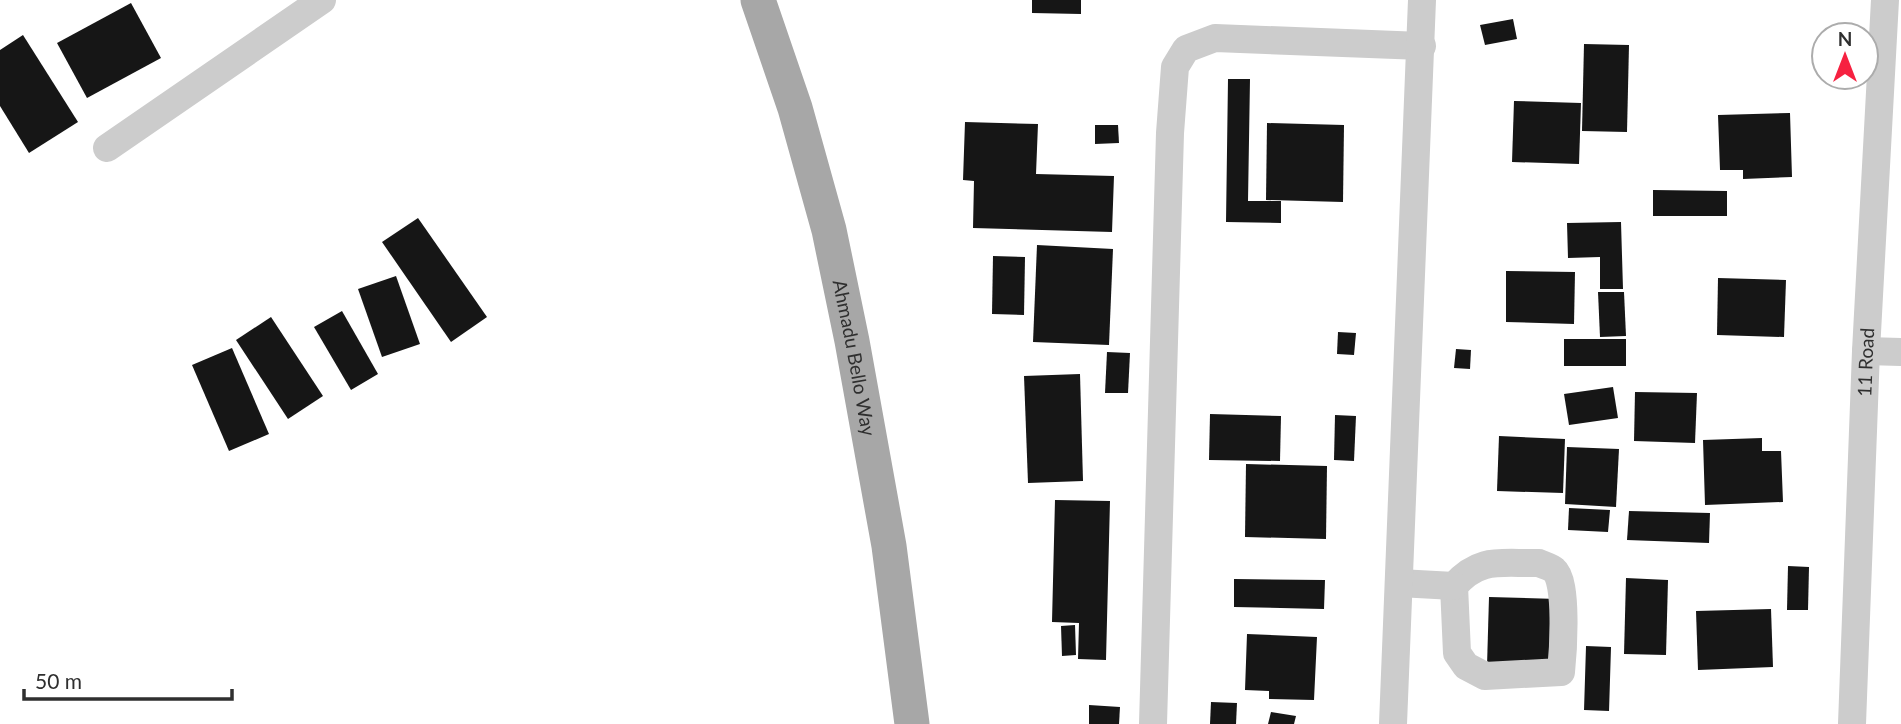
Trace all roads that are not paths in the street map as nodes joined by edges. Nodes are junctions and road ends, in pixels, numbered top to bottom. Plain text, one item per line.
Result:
1 (322, 0) edge
2 (758, 0) edge
3 (1423, 0) edge
4 (1885, 0) edge
5 (1422, 46) junction
6 (107, 148) dead end
7 (1866, 351) junction
8 (1901, 352) edge
9 (1399, 583) junction
10 (1454, 586) junction
11 (912, 724) edge
12 (1153, 724) edge
13 (1393, 724) edge
14 (1852, 724) edge

1 - 6 street
2 - 11 main road, Ahmadu Bello Way
3 - 5 street
4 - 7 street, 11 Road
5 - 9 street
5 - 12 street
7 - 8 street
7 - 14 street, 11 Road
9 - 10 street
9 - 13 street
10 - 10 street

